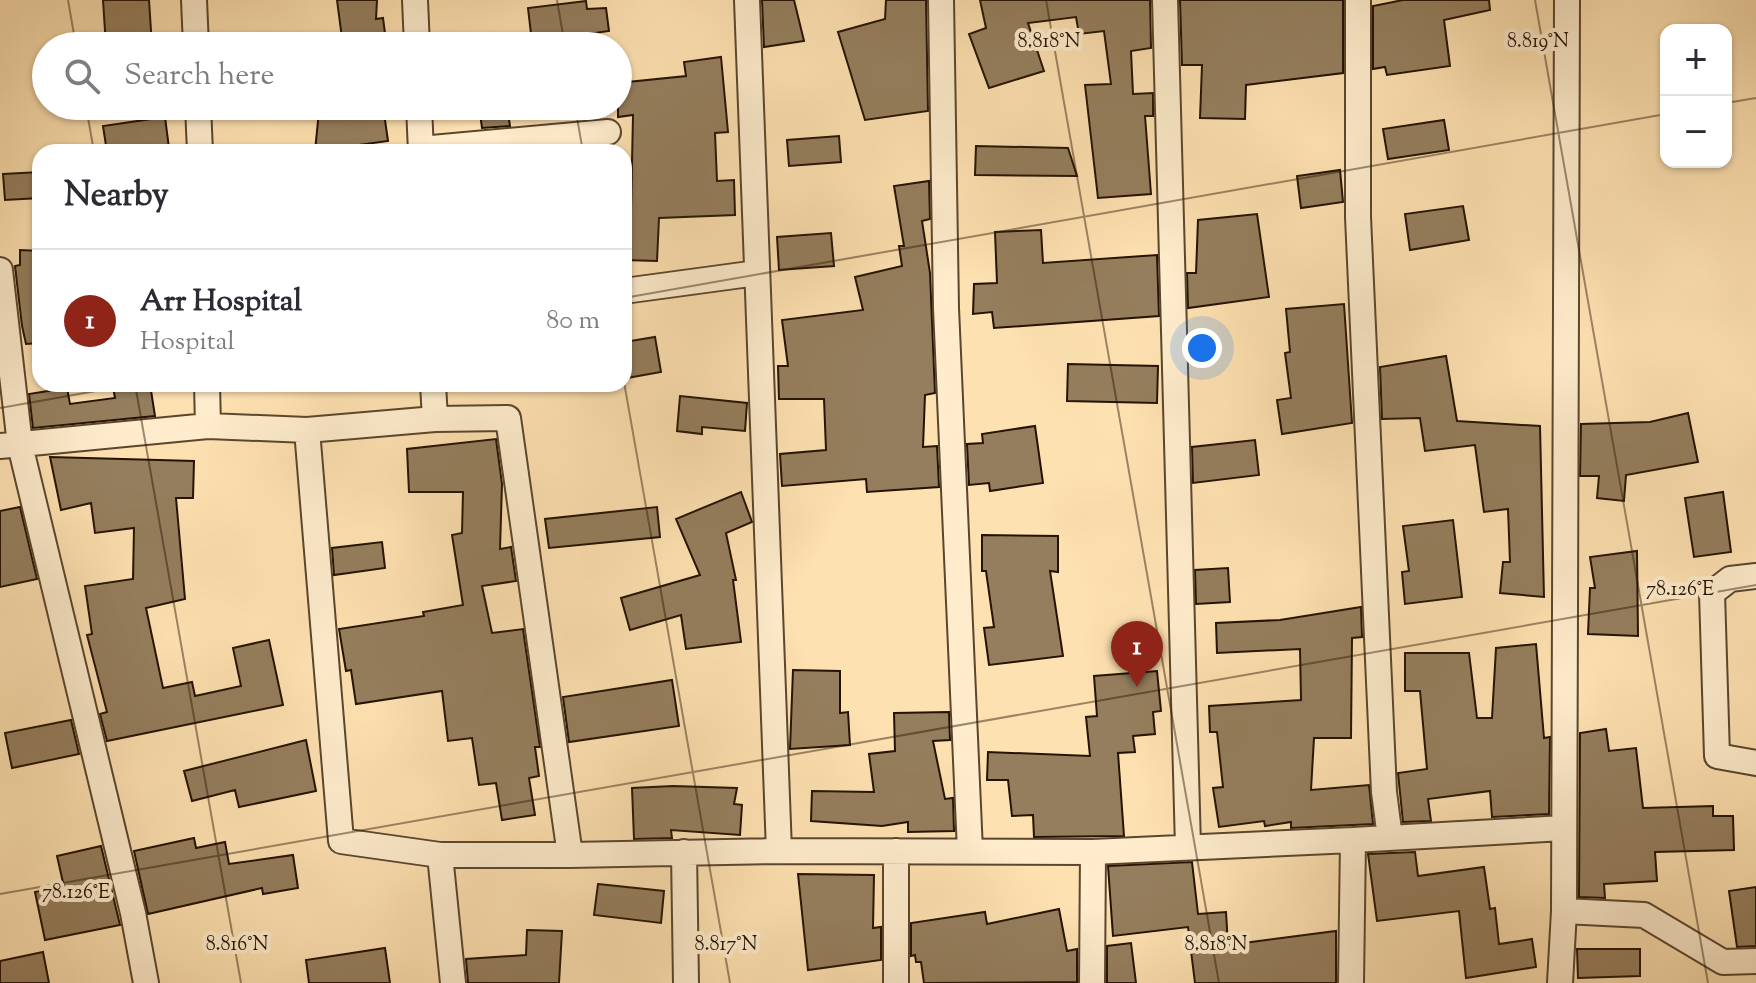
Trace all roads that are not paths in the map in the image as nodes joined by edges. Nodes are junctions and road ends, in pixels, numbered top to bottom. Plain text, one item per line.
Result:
1 (194, 0) edge
2 (415, 0) edge
3 (747, 0) edge
4 (941, 0) edge
5 (1165, 0) edge
6 (1358, 0) edge
7 (1567, 0) edge
8 (195, 32) edge
9 (416, 32) edge
10 (199, 120) edge
11 (420, 120) edge
12 (608, 132) dead end
13 (200, 144) edge
14 (421, 144) edge
15 (490, 144) edge
16 (0, 270) edge
17 (757, 273) junction
18 (632, 290) edge
19 (207, 392) edge
20 (433, 392) edge
21 (435, 419) junction
22 (208, 426) junction
23 (307, 430) junction
24 (10, 446) edge
25 (1756, 576) edge
26 (1756, 763) edge
27 (1564, 828) junction
28 (1390, 838) junction
29 (1353, 840) junction
30 (1188, 847) junction
31 (779, 851) junction
32 (896, 851) junction
33 (970, 851) junction
34 (684, 852) junction
35 (1093, 852) junction
36 (440, 855) junction
37 (570, 855) junction
38 (1564, 911) junction
39 (1756, 961) edge
40 (146, 983) edge
41 (453, 983) edge
42 (686, 983) edge
43 (896, 983) edge
44 (1092, 983) edge
45 (1351, 983) edge
46 (1560, 983) edge

1 - 8 street
2 - 9 street
3 - 17 street
4 - 33 street
5 - 30 street
6 - 28 street
7 - 27 street
10 - 13 street
11 - 14 street
12 - 15 street
16 - 24 street
17 - 18 street
17 - 31 street
19 - 22 street
20 - 21 street
21 - 23 street
21 - 37 street
22 - 23 street
22 - 24 street
23 - 36 street
24 - 40 street
25 - 26 street
27 - 28 street
27 - 38 street
28 - 29 street
29 - 30 street
29 - 45 street
30 - 35 street
31 - 32 street
31 - 34 street
32 - 33 street
32 - 43 street
33 - 35 street
34 - 37 street
34 - 42 street
35 - 44 street
36 - 37 street
36 - 41 street
38 - 39 street
38 - 46 street

